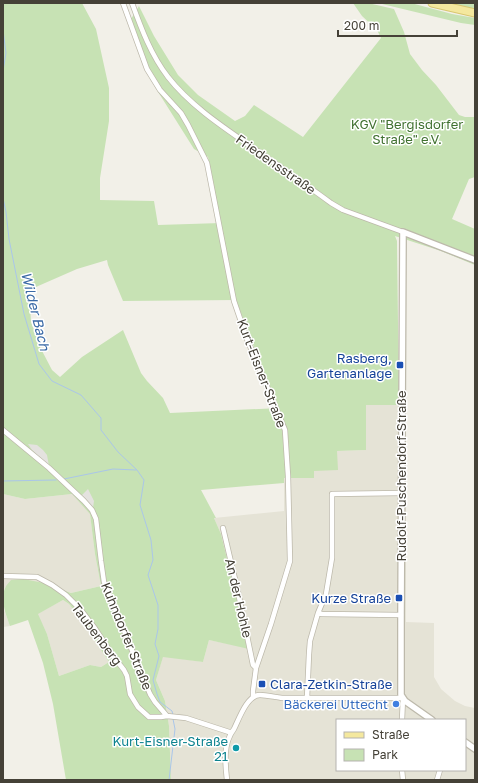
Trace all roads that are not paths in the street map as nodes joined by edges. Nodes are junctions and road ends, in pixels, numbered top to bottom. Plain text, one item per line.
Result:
1 (123, 3) edge
2 (132, 3) edge
3 (432, 3) edge
4 (475, 14) edge
5 (403, 232) junction
6 (475, 260) edge
7 (3, 430) edge
8 (402, 494) junction
9 (223, 528) dead end
10 (3, 576) edge
11 (318, 613) junction
12 (401, 615) junction
13 (256, 668) junction
14 (253, 696) junction
15 (306, 698) junction
16 (402, 698) junction
17 (171, 716) junction
18 (402, 719) edge
19 (431, 719) edge
20 (231, 732) junction
21 (466, 743) edge
22 (475, 749) edge
23 (227, 780) edge

1 - 13 street, Kurt-Eisner-Straße
2 - 5 street, Friedensstraße
3 - 4 main road
5 - 6 street, Friedensstraße
5 - 8 street, Rudolf-Puschendorf-Straße
7 - 17 street, Kuhndorfer Straße
8 - 11 street
8 - 12 street, Rudolf-Puschendorf-Straße
9 - 13 street, An der Hohle
10 - 17 street, Taubenberg
11 - 12 street
11 - 15 street
12 - 16 street, Rudolf-Puschendorf-Straße
13 - 14 street, Kurt-Eisner-Straße
14 - 15 street
14 - 20 street, Kurt-Eisner-Straße
15 - 16 street
16 - 18 street, Rudolf-Puschendorf-Straße
16 - 19 street
17 - 20 street
20 - 23 street, Kurt-Eisner-Straße
21 - 22 street

